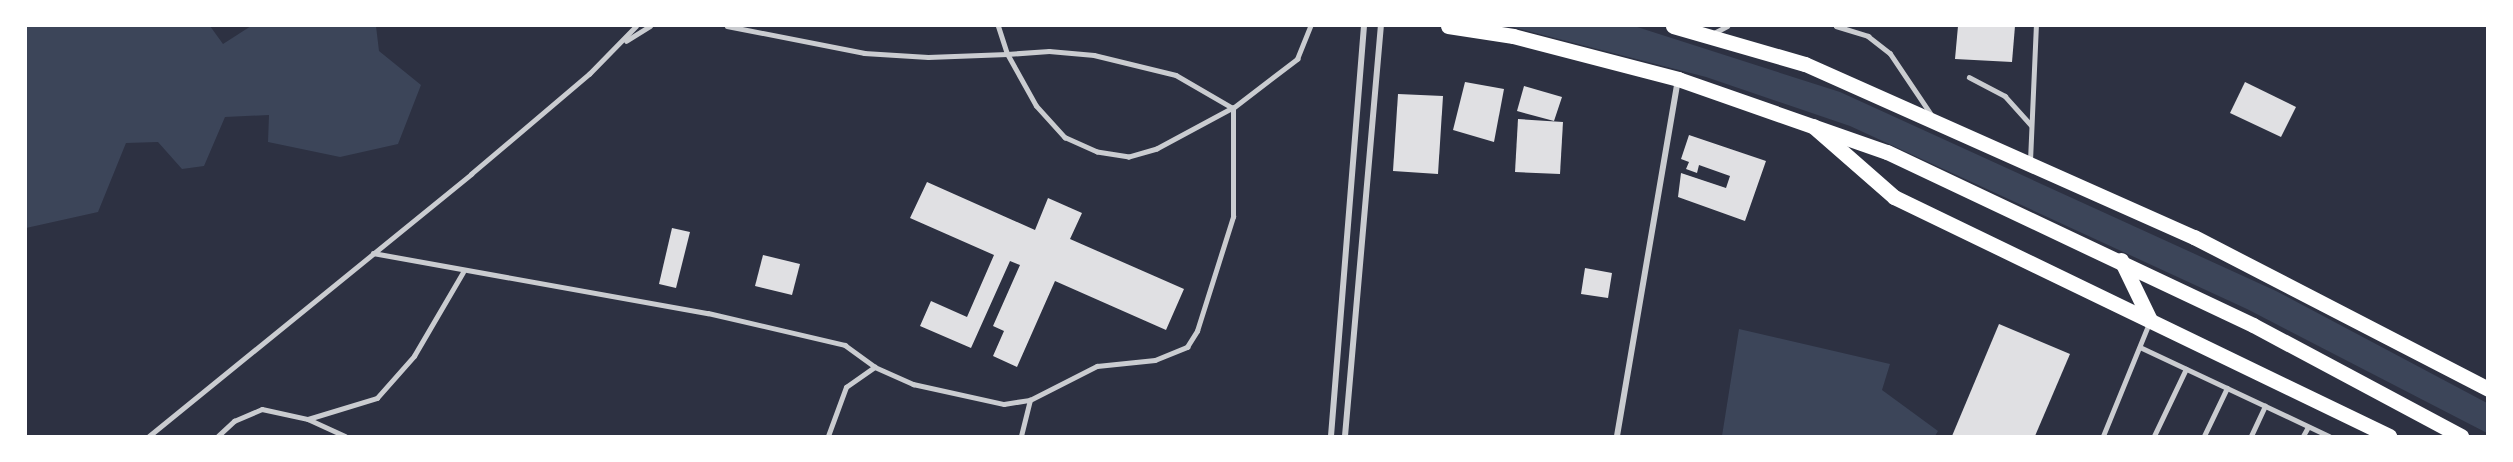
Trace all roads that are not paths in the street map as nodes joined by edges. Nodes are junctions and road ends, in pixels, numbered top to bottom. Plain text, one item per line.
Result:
1 (636, 26) edge
2 (650, 26) edge
3 (727, 26) edge
4 (998, 26) edge
5 (1310, 26) edge
6 (1364, 26) edge
7 (1381, 26) edge
8 (1448, 26) edge
9 (1673, 26) edge
10 (1727, 26) edge
11 (1836, 26) edge
12 (2036, 26) edge
13 (1711, 35) junction
14 (621, 44) junction
15 (1007, 54) junction
16 (1969, 77) dead end
17 (1678, 79) junction
18 (1233, 108) junction
19 (1807, 120) junction
20 (1936, 122) junction
21 (2031, 125) junction
22 (2029, 164) junction
23 (373, 254) junction
24 (2121, 260) junction
25 (463, 272) junction
26 (2150, 320) junction
27 (2140, 347) junction
28 (875, 367) junction
29 (2186, 369) junction
30 (2227, 388) junction
31 (2487, 389) edge
32 (1030, 400) junction
33 (2265, 406) junction
34 (308, 419) junction
35 (2308, 427) junction
36 (149, 436) edge
37 (218, 436) edge
38 (345, 436) edge
39 (828, 436) edge
40 (1022, 436) edge
41 (1331, 436) edge
42 (1345, 436) edge
43 (1617, 436) edge
44 (2103, 436) edge
45 (2154, 436) edge
46 (2204, 436) edge
47 (2251, 436) edge
48 (2303, 436) edge
49 (2329, 436) edge
50 (2389, 436) edge
51 (2461, 436) edge

1 - 14 lane
2 - 14 lane
3 - 15 lane
4 - 15 lane
5 - 18 lane
6 - 41 street
7 - 42 street
8 - 17 main road
9 - 13 main road
10 - 13 lane
11 - 20 lane
12 - 21 lane
13 - 20 main road
14 - 23 lane
15 - 18 lane
15 - 18 lane
16 - 21 lane
17 - 19 main road
17 - 43 street
18 - 32 lane
19 - 24 main road
19 - 26 main road
20 - 22 main road
21 - 22 lane
22 - 31 main road
23 - 25 lane
23 - 36 lane
24 - 26 main road
24 - 51 main road
25 - 28 lane
25 - 34 lane
26 - 27 lane
26 - 50 main road
27 - 29 lane
27 - 44 lane
28 - 32 lane
28 - 39 lane
29 - 30 lane
29 - 45 lane
30 - 33 lane
30 - 46 lane
32 - 40 lane
33 - 35 lane
33 - 47 lane
34 - 37 lane
34 - 38 lane
35 - 48 lane
35 - 49 lane

